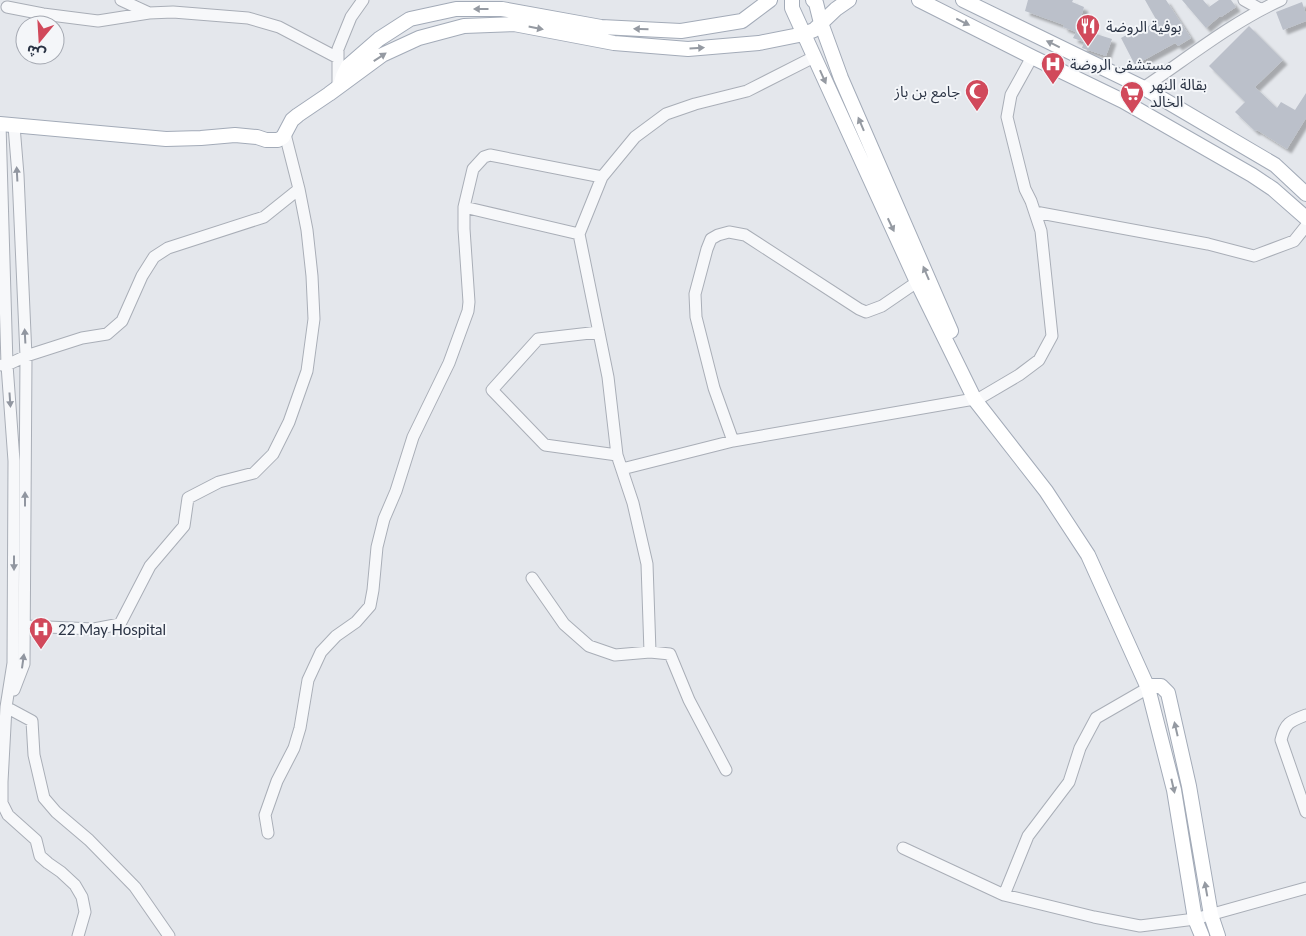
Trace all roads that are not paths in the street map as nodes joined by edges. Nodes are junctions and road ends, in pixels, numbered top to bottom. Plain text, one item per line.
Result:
1 (121, 0) edge
2 (363, 0) edge
3 (770, 0) edge
4 (792, 0) edge
5 (849, 0) edge
6 (919, 0) edge
7 (1244, 0) edge
8 (1281, 0) edge
9 (816, 1) edge
10 (970, 2) edge
11 (7, 7) dead end
12 (1260, 9) junction
13 (149, 13) junction
14 (822, 24) junction
15 (804, 34) junction
16 (814, 56) junction
17 (338, 58) junction
18 (1032, 58) junction
19 (339, 87) junction
20 (1144, 88) junction
21 (1123, 101) junction
22 (7, 125) edge
23 (285, 134) junction
24 (602, 177) junction
25 (299, 189) junction
26 (1306, 194) edge
27 (464, 207) junction
28 (1035, 212) junction
29 (1306, 218) edge
30 (1306, 226) edge
31 (579, 234) junction
32 (917, 282) junction
33 (599, 332) junction
34 (26, 356) junction
35 (4, 365) edge
36 (977, 399) junction
37 (733, 441) junction
38 (617, 455) junction
39 (622, 468) junction
40 (532, 578) dead end
41 (24, 626) junction
42 (650, 652) junction
43 (1148, 688) junction
44 (3, 711) edge
45 (1306, 715) edge
46 (726, 770) dead end
47 (1304, 796) edge
48 (1306, 812) edge
49 (268, 833) dead end
50 (903, 848) dead end
51 (1306, 888) edge
52 (1004, 895) junction
53 (1211, 916) junction
54 (1195, 919) junction
55 (1140, 931) edge
56 (78, 936) edge
57 (169, 936) edge
58 (1202, 936) edge
59 (1218, 936) edge

1 - 13 street
2 - 17 street
3 -> 19 main road
4 - 15 main road
5 - 14 main road
6 -> 18 main road
7 - 12 street
8 - 12 street
9 - 14 main road
20 -> 10 main road
11 - 13 street
12 - 20 street
13 - 17 street
14 - 15 main road
36 -> 14 main road
15 - 16 main road
19 -> 15 main road
16 - 24 street
16 -> 32 main road
17 - 19 street
18 - 21 main road
18 - 28 street
19 - 23 main road
20 - 21 street
20 - 26 main road
21 - 29 main road
22 - 23 main road
34 -> 22 street
22 - 35 street
23 - 25 street
24 - 27 street
24 - 31 street
25 - 34 street
25 - 41 street
27 - 31 street
27 - 49 street
28 - 30 street
28 - 36 street
31 - 33 street
32 - 36 main road
32 - 37 street
33 - 38 street
33 - 38 street
34 - 35 street
41 -> 34 street
35 -> 44 street
36 - 37 street
36 - 43 main road
37 - 39 street
38 - 39 street
39 - 42 street
40 - 42 street
44 -> 41 street
42 - 46 street
43 - 52 street
53 -> 43 main road
43 -> 54 main road
44 - 56 street
44 - 57 street
45 - 47 street
47 - 48 street
50 - 52 street
51 - 53 street
52 - 55 street
53 - 54 street
53 - 59 main road
54 - 55 street
54 - 58 main road

